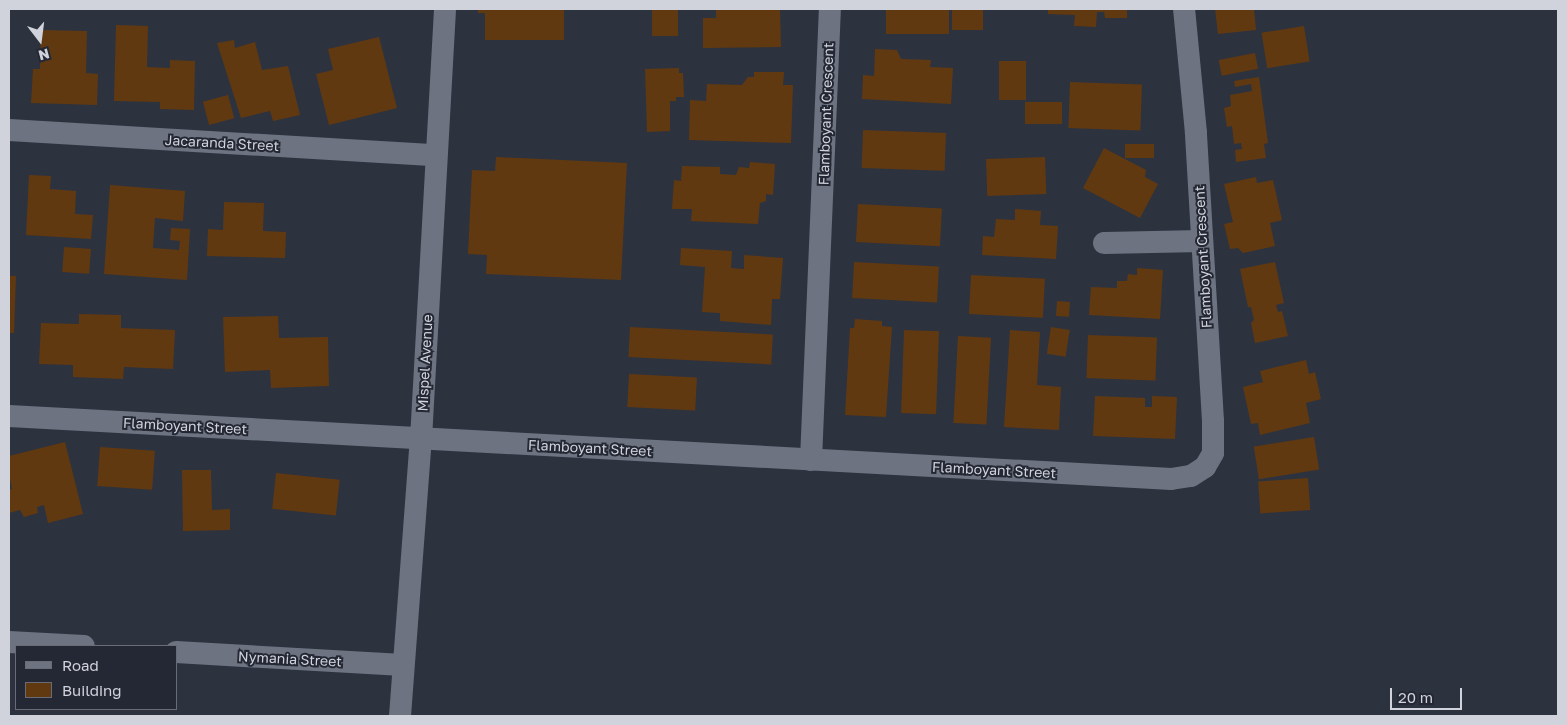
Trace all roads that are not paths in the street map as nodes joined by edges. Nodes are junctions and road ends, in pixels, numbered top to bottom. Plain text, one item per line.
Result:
1 (445, 9) edge
2 (830, 9) edge
3 (1184, 9) edge
4 (9, 130) edge
5 (435, 155) junction
6 (1202, 241) junction
7 (1104, 243) dead end
8 (9, 416) edge
9 (421, 439) junction
10 (811, 460) junction
11 (1171, 479) joint
12 (9, 642) edge
13 (65, 645) edge
14 (178, 652) edge
15 (403, 665) junction
16 (400, 716) edge

1 - 5 street, Mispel Avenue
2 - 10 street, Flamboyant Crescent
3 - 6 street, Flamboyant Crescent
4 - 5 street, Jacaranda Street
5 - 9 street, Mispel Avenue
6 - 7 street
6 - 11 street, Flamboyant Crescent
8 - 9 street, Flamboyant Street
9 - 10 street, Flamboyant Street
9 - 15 street, Mispel Avenue
10 - 11 street, Flamboyant Street
12 - 13 street
14 - 15 street, Nymania Street
15 - 16 street, Mispel Avenue

